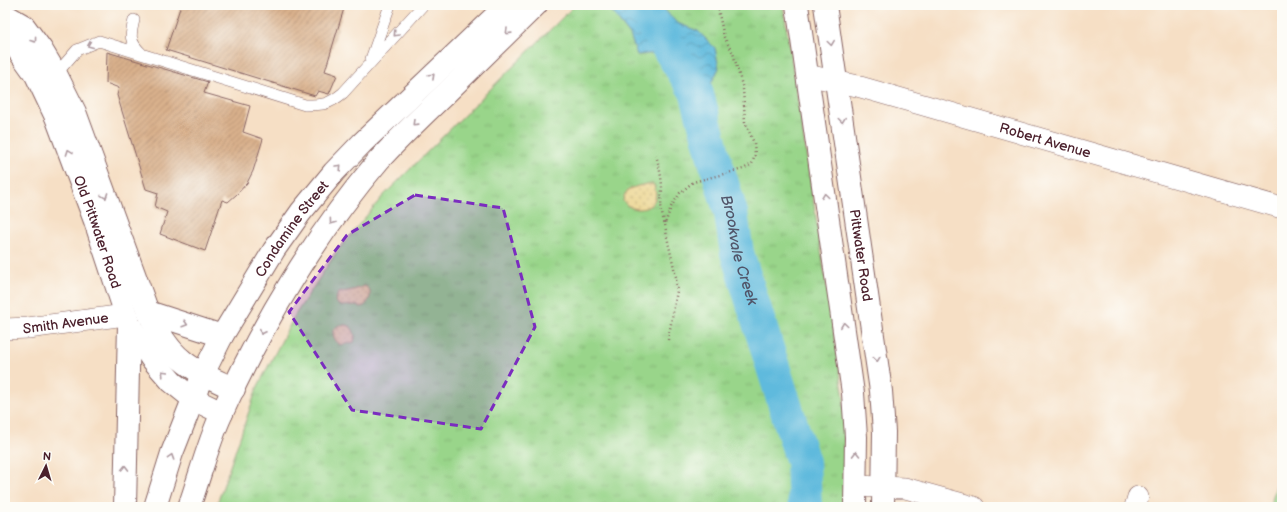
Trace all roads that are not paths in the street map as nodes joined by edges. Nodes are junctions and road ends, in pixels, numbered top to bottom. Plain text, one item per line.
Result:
1 (390, 5) edge
2 (423, 5) edge
3 (507, 5) edge
4 (536, 5) edge
5 (797, 5) edge
6 (825, 5) edge
7 (5, 15) edge
8 (134, 20) dead end
9 (5, 25) edge
10 (141, 53) junction
11 (370, 63) junction
12 (56, 74) junction
13 (807, 75) junction
14 (836, 81) junction
15 (1282, 208) edge
16 (148, 312) junction
17 (127, 319) junction
18 (5, 328) edge
19 (222, 336) junction
20 (203, 374) junction
21 (234, 389) junction
22 (193, 398) junction
23 (222, 413) junction
24 (856, 497) edge
25 (884, 497) edge
26 (125, 507) edge
27 (154, 507) edge
28 (189, 507) edge
29 (974, 507) edge

1 - 11 lane
2 -> 11 lane
19 -> 3 main road, Condamine Street
4 -> 21 main road, Condamine Street
5 - 13 main road, Pittwater Road
6 -> 14 main road, Pittwater Road
7 -> 12 main road, Old Pittwater Road
8 - 10 lane
17 -> 9 main road, Old Pittwater Road
10 - 11 lane
10 -> 12 lane
12 -> 16 main road, Old Pittwater Road
13 - 14 street, Robert Avenue
24 -> 13 main road, Pittwater Road
14 - 15 street, Robert Avenue
14 -> 25 main road, Pittwater Road
16 -> 19 main road
16 - 20 main road, Old Pittwater Road
17 - 18 street, Smith Avenue
22 -> 17 main road, Old Pittwater Road
26 -> 17 main road
19 - 20 main road, Condamine Street
20 - 21 main road, Old Pittwater Road
20 - 22 main road, Condamine Street
21 - 23 main road, Condamine Street
22 - 23 main road, Old Pittwater Road
27 -> 22 main road, Condamine Street
23 - 28 main road, Condamine Street
24 - 25 street
25 - 29 street

